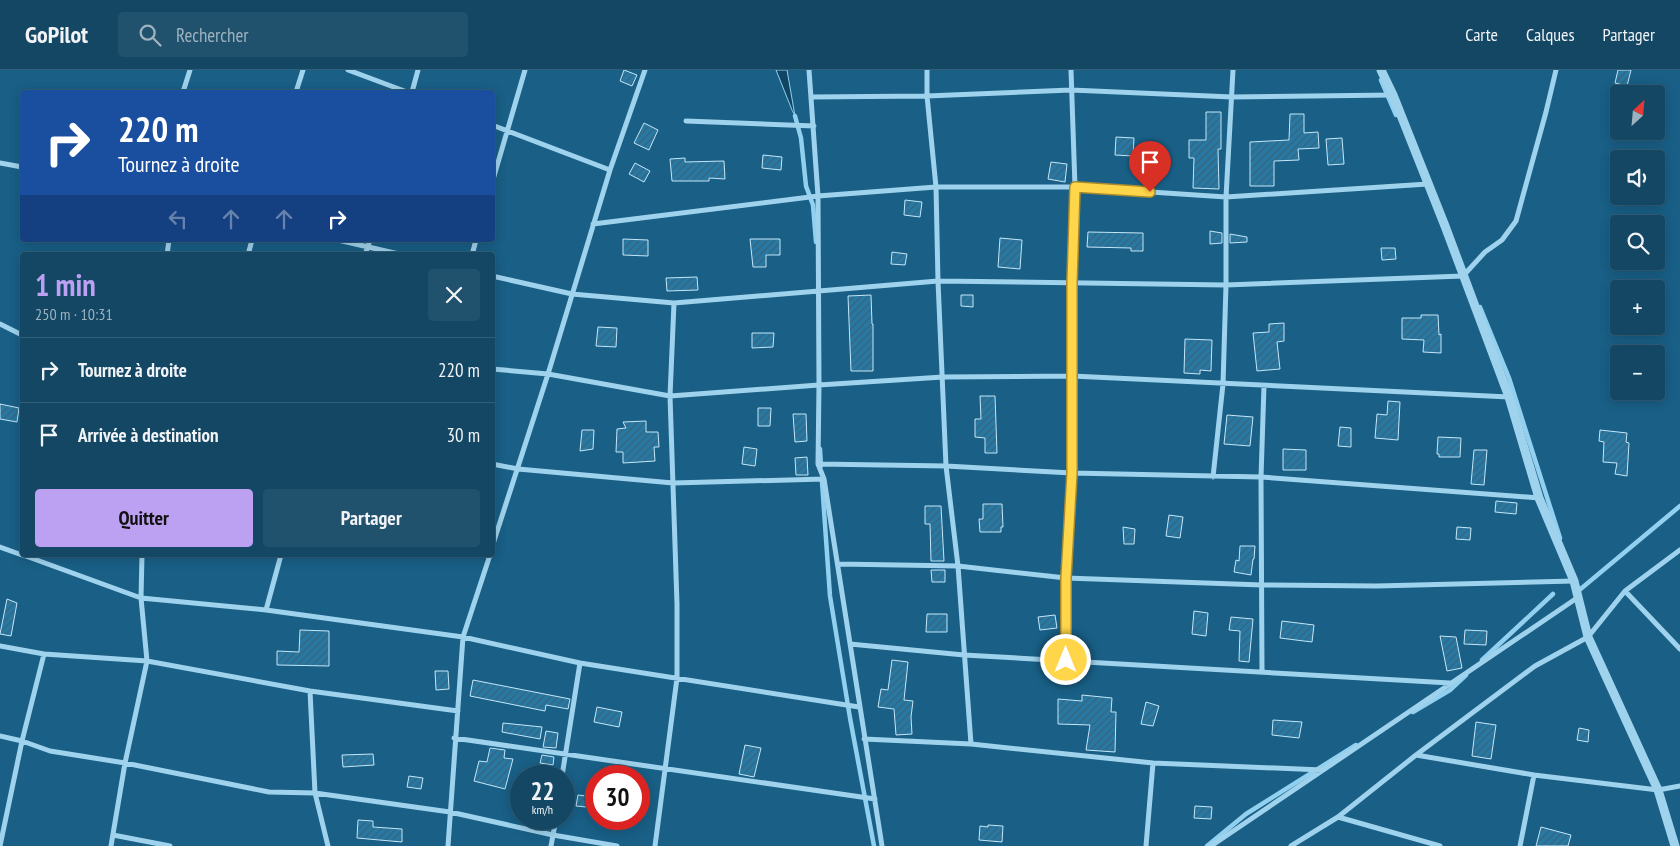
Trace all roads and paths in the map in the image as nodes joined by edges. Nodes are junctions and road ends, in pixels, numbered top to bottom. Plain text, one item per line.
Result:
1 (190, 70) edge
2 (303, 70) edge
3 (348, 70) edge
4 (418, 70) edge
5 (525, 70) edge
6 (645, 70) edge
7 (809, 70) edge
8 (927, 70) edge
9 (1071, 70) edge
10 (1233, 70) edge
11 (1381, 70) edge
12 (1556, 70) edge
13 (184, 90) edge
14 (297, 90) edge
15 (402, 90) edge
16 (413, 90) edge
17 (1071, 90) junction
18 (1393, 95) junction
19 (926, 96) junction
20 (811, 97) junction
21 (1232, 97) junction
22 (686, 121) dead end
23 (495, 126) edge
24 (814, 126) junction
25 (508, 130) junction
26 (0, 162) edge
27 (20, 167) edge
28 (610, 170) junction
29 (495, 173) edge
30 (1428, 184) junction
31 (936, 187) junction
32 (1075, 187) junction
33 (818, 196) junction
34 (1226, 197) junction
35 (593, 224) junction
36 (347, 242) edge
37 (369, 242) edge
38 (368, 247) junction
39 (366, 252) edge
40 (389, 252) edge
41 (1463, 276) junction
42 (495, 277) edge
43 (938, 281) junction
44 (1072, 283) junction
45 (1226, 285) junction
46 (818, 290) junction
47 (572, 294) junction
48 (674, 303) junction
49 (0, 324) edge
50 (20, 334) edge
51 (495, 369) edge
52 (548, 374) junction
53 (1072, 376) junction
54 (943, 377) junction
55 (1223, 384) junction
56 (819, 385) junction
57 (1264, 386) junction
58 (670, 396) junction
59 (1509, 397) junction
60 (818, 464) junction
61 (495, 465) edge
62 (946, 466) junction
63 (518, 469) junction
64 (1072, 473) junction
65 (1213, 477) junction
66 (1261, 477) junction
67 (824, 479) junction
68 (673, 483) junction
69 (1539, 498) junction
70 (495, 538) edge
71 (0, 546) edge
72 (1680, 550) edge
73 (20, 554) edge
74 (28, 557) edge
75 (142, 557) edge
76 (280, 557) edge
77 (489, 557) edge
78 (838, 564) junction
79 (958, 566) junction
80 (1066, 578) junction
81 (1574, 581) junction
82 (1262, 585) junction
83 (1625, 591) junction
84 (141, 598) junction
85 (1577, 598) junction
86 (266, 610) junction
87 (462, 637) junction
88 (1588, 637) junction
89 (850, 644) junction
90 (0, 646) edge
91 (1680, 649) edge
92 (44, 654) junction
93 (964, 654) junction
94 (1066, 660) junction
95 (147, 661) junction
96 (580, 663) junction
97 (1262, 672) junction
98 (676, 678) junction
99 (1450, 683) junction
100 (310, 691) junction
101 (859, 707) junction
102 (458, 711) junction
103 (0, 736) edge
104 (454, 738) junction
105 (864, 740) junction
106 (22, 741) junction
107 (971, 744) junction
108 (566, 754) junction
109 (1416, 755) junction
110 (1152, 762) junction
111 (126, 763) junction
112 (564, 765) edge
113 (666, 769) junction
114 (1322, 770) junction
115 (1534, 775) junction
116 (1680, 786) edge
117 (1658, 790) junction
118 (315, 793) junction
119 (875, 799) junction
120 (450, 812) junction
121 (1338, 817) junction
122 (554, 830) edge
123 (114, 835) junction
124 (553, 835) junction
125 (0, 846) edge
126 (111, 846) edge
127 (170, 846) edge
128 (328, 846) edge
129 (448, 846) edge
130 (551, 846) edge
131 (617, 846) edge
132 (655, 846) edge
133 (882, 846) edge
134 (1146, 846) edge
135 (1211, 846) edge
136 (1291, 846) edge
137 (1440, 846) edge
138 (1520, 846) edge
139 (1675, 846) edge

1 - 13 street
2 - 14 street
3 - 15 street
4 - 16 street
5 - 25 street
6 - 28 street
7 - 20 street
8 - 19 street
9 - 17 street
10 - 21 street
11 - 18 street
12 - 41 street
17 - 19 street
17 - 21 street
17 - 32 street
18 - 21 street
18 - 30 street
19 - 20 street
19 - 31 street
20 - 24 street
21 - 34 street
22 - 24 street
23 - 25 street
24 - 33 street
25 - 28 street
25 - 29 street
26 - 27 street
28 - 35 street
30 - 34 street
30 - 41 street
31 - 32 street
31 - 33 street
31 - 43 street
32 - 34 street
32 - 44 street
33 - 35 street
33 - 46 street
34 - 45 street
35 - 47 street
36 - 38 street
37 - 38 street
38 - 39 street
38 - 40 street
41 - 45 street
41 - 59 street
42 - 47 street
43 - 44 street
43 - 46 street
43 - 54 street
44 - 45 street
44 - 53 street
45 - 55 street
46 - 48 street
46 - 56 street
47 - 48 street
47 - 52 street
48 - 58 street
49 - 50 street
51 - 52 street
52 - 58 street
52 - 63 street
53 - 54 street
53 - 55 street
53 - 64 street
54 - 56 street
54 - 62 street
55 - 57 street
55 - 65 street
56 - 58 street
56 - 60 street
57 - 59 street
57 - 66 street
58 - 68 street
59 - 69 street
60 - 62 street
60 - 67 street
61 - 63 street
62 - 64 street
62 - 79 street
63 - 68 street
63 - 70 street
64 - 65 street
64 - 80 street
65 - 66 street
66 - 69 street
66 - 82 street
67 - 68 street
67 - 78 street
68 - 98 street
69 - 81 street
71 - 73 street
72 - 83 street
74 - 84 street
75 - 84 street
76 - 86 street
77 - 87 street
78 - 79 street
78 - 89 street
79 - 80 street
79 - 93 street
80 - 82 street
80 - 94 street
81 - 82 street
81 - 85 street
82 - 97 street
83 - 88 street
83 - 91 street
84 - 86 street
84 - 95 street
85 - 88 street
85 - 99 street
86 - 87 street
87 - 96 street
87 - 102 street
88 - 109 street
88 - 117 street
89 - 93 street
89 - 101 street
90 - 92 street
92 - 95 street
92 - 106 street
93 - 94 street
93 - 107 street
94 - 97 street
95 - 100 street
95 - 111 street
96 - 98 street
96 - 108 street
97 - 99 street
98 - 101 street
98 - 113 street
99 - 114 street
100 - 102 street
100 - 118 street
101 - 105 street
102 - 104 street
103 - 106 street
104 - 108 street
104 - 120 street
105 - 107 street
105 - 119 street
106 - 111 street
106 - 125 street
107 - 110 street
108 - 112 street
108 - 113 street
109 - 115 street
109 - 121 street
110 - 114 street
110 - 134 street
111 - 118 street
111 - 123 street
113 - 119 street
113 - 132 street
114 - 135 street
115 - 117 street
115 - 138 street
116 - 117 street
117 - 139 street
118 - 120 street
118 - 128 street
119 - 133 street
120 - 124 street
120 - 129 street
121 - 136 street
121 - 137 street
122 - 124 street
123 - 126 street
123 - 127 street
124 - 130 street
124 - 131 street

